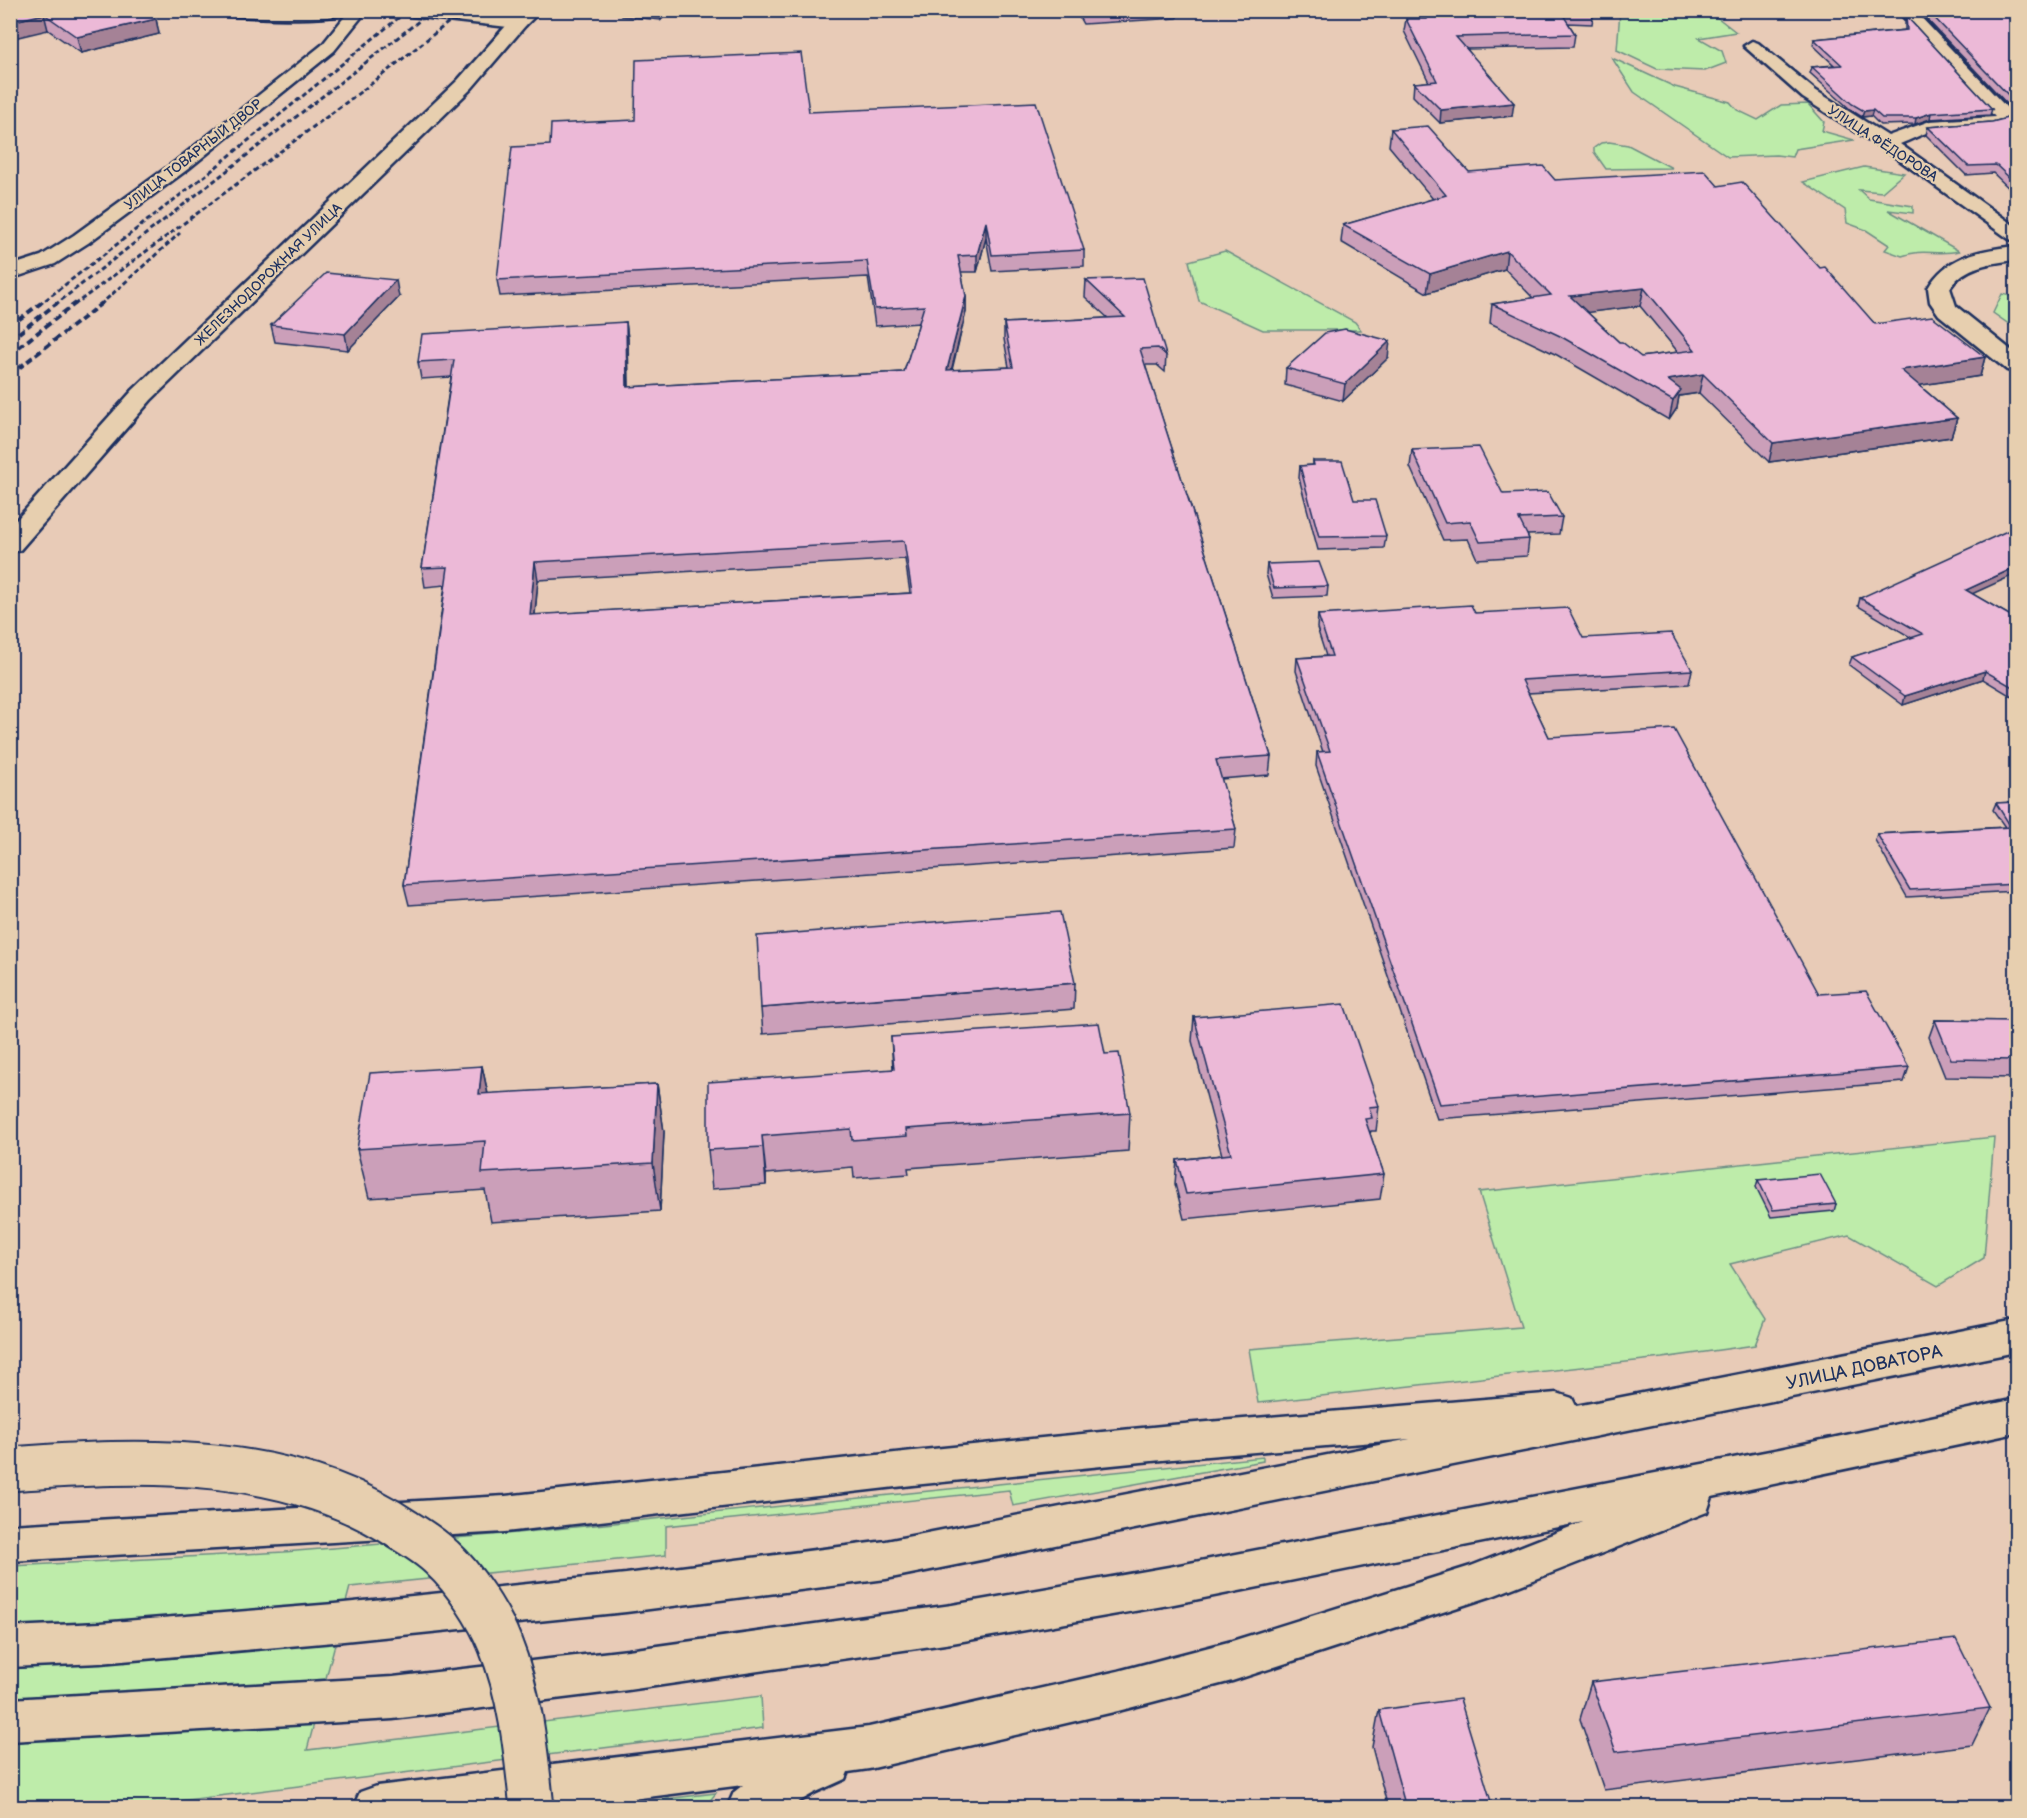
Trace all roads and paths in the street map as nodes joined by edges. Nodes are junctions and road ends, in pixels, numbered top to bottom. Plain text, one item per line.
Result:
1 (217, 10) edge
2 (342, 10) edge
3 (359, 10) edge
4 (402, 10) edge
5 (1905, 10) edge
6 (523, 14) edge
7 (1752, 46) dead end
8 (1887, 143) junction
9 (2016, 235) edge
10 (2016, 253) edge
11 (10, 273) edge
12 (2016, 365) edge
13 (10, 544) edge
14 (2016, 1336) edge
15 (1711, 1398) junction
16 (2016, 1416) edge
17 (1780, 1466) junction
18 (10, 1469) edge
19 (10, 1543) edge
20 (10, 1647) edge
21 (10, 1720) edge
22 (868, 1748) junction
23 (377, 1808) edge
24 (532, 1808) edge
25 (751, 1808) edge

1 - 2 main road
3 - 11 street, УЛИЦА ТОВАРНЫЙ ДВОР
4 - 6 main road
5 - 8 street
6 - 13 main road, ЖЕЛЕЗНОДОРОЖНАЯ УЛИЦА
7 - 8 street, УЛИЦА ФЁДОРОВА
8 - 9 street, УЛИЦА ФЁДОРОВА
10 - 12 main road
14 - 15 main road, УЛИЦА ДОВАТОРА
15 - 19 main road
15 - 20 main road
16 - 17 main road
17 - 21 main road
17 - 22 main road
18 - 24 main road, bridge
22 - 23 main road
22 - 25 main road

